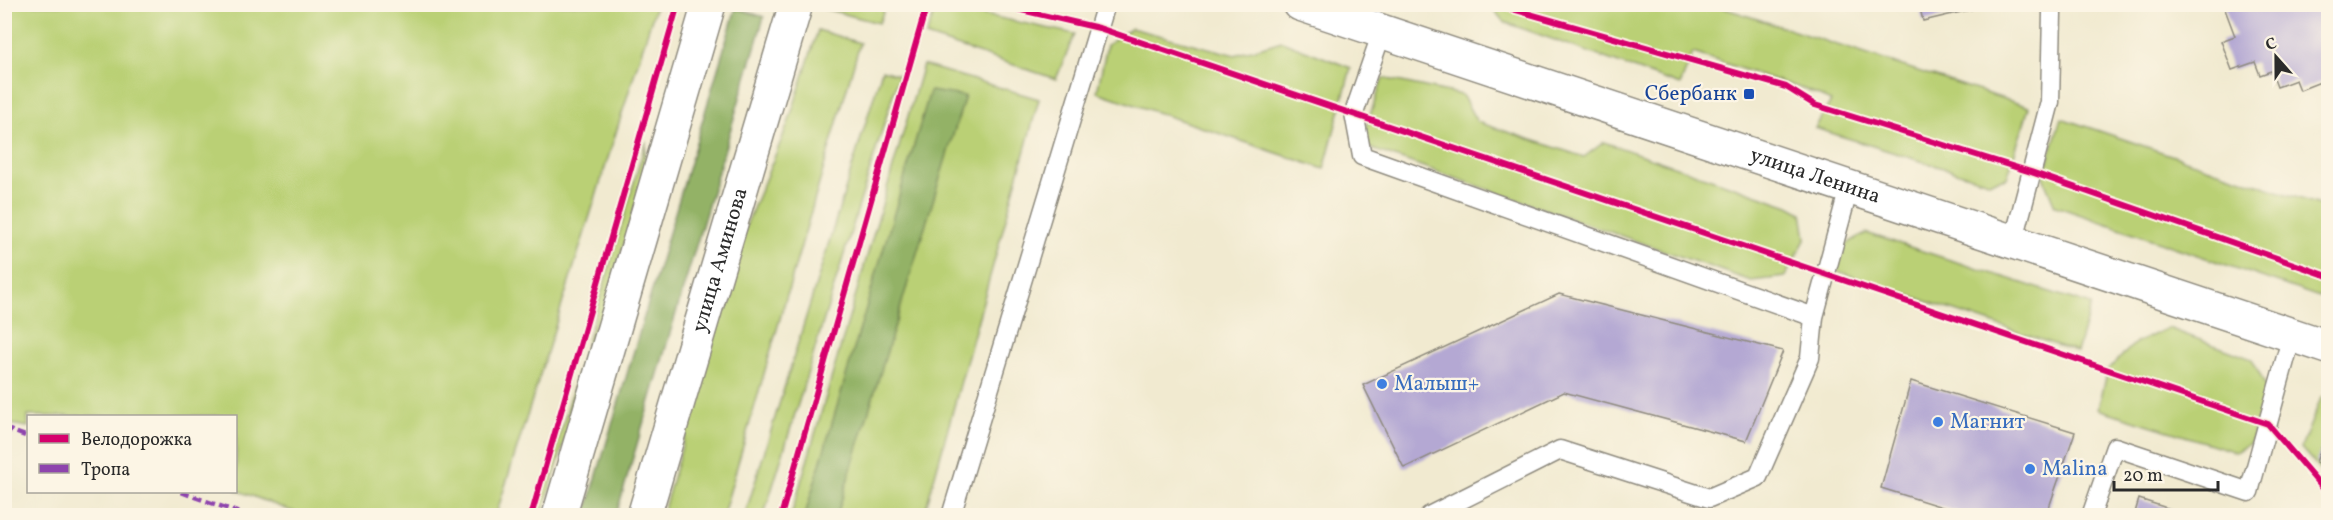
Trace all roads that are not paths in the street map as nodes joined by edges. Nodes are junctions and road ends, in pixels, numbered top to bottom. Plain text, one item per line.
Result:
1 (709, 4) edge
2 (796, 4) edge
3 (1106, 4) edge
4 (1300, 4) edge
5 (2050, 4) edge
6 (1382, 32) junction
7 (1848, 188) junction
8 (2013, 243) junction
9 (1814, 317) junction
10 (2292, 335) junction
11 (2328, 347) edge
12 (559, 516) edge
13 (644, 516) edge
14 (951, 516) edge
15 (1429, 516) edge
16 (2091, 516) edge

1 - 12 main road
2 - 13 main road, улица Аминова
3 - 14 lane
4 - 6 main road, улица Ленина
5 - 8 lane
6 - 7 main road, улица Ленина
6 - 9 lane
7 - 8 main road, улица Ленина
7 - 9 lane
8 - 10 main road, улица Ленина
9 - 15 lane
10 - 11 main road, улица Ленина
10 - 16 lane

